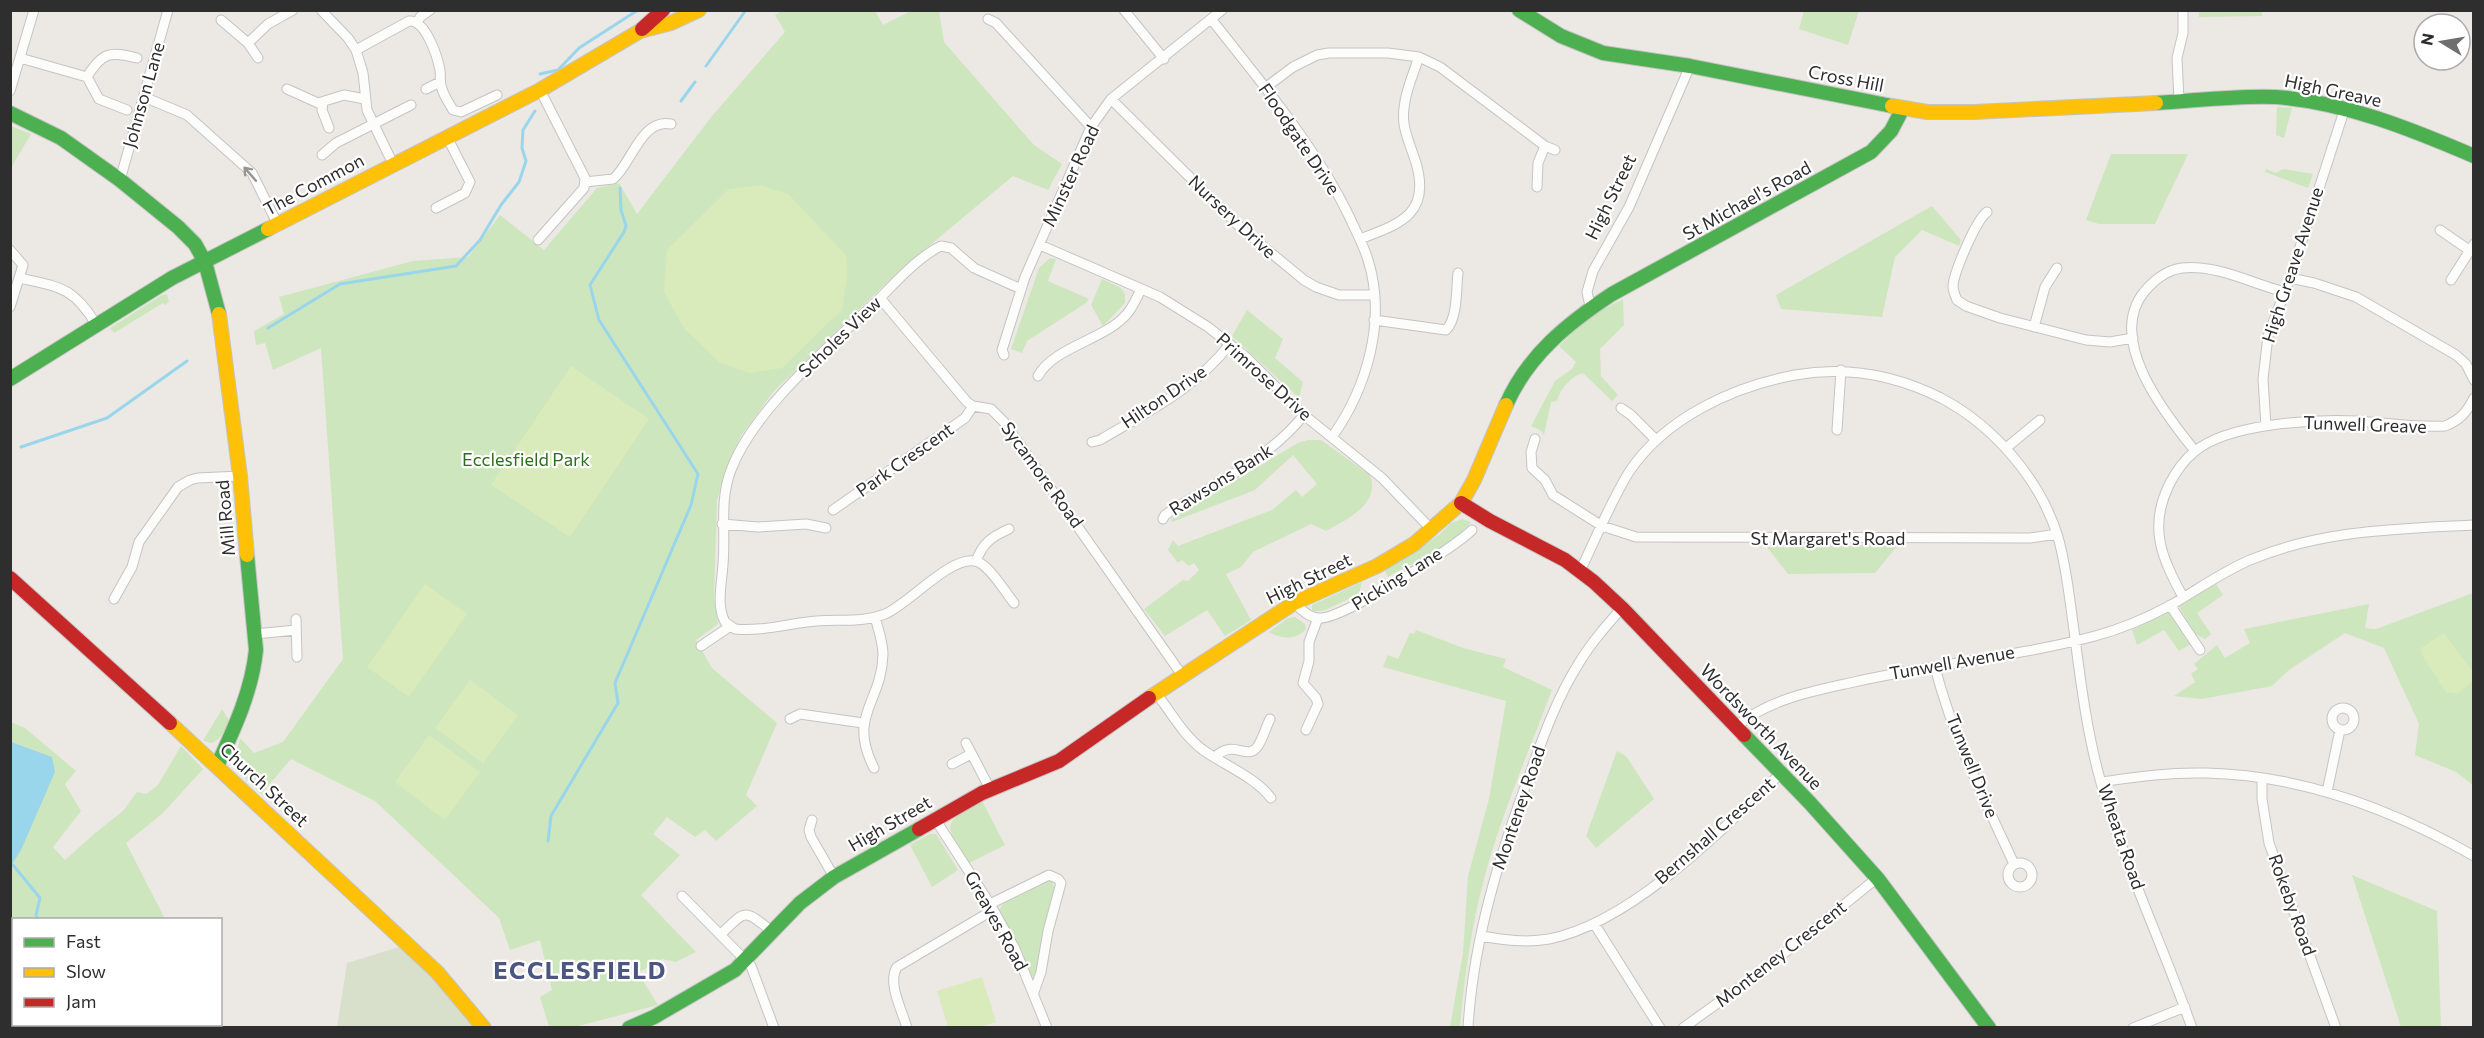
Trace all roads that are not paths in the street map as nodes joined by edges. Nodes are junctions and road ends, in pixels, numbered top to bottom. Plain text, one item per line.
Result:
1 (168, 10) edge
2 (292, 10) edge
3 (321, 10) edge
4 (430, 10) edge
5 (663, 10) edge
6 (699, 10) edge
7 (1124, 10) edge
8 (1222, 10) edge
9 (1519, 10) edge
10 (2183, 10) edge
11 (33, 11) edge
12 (988, 19) dead end
13 (221, 20) dead end
14 (1212, 20) junction
15 (418, 22) junction
16 (640, 31) junction
17 (248, 43) junction
18 (356, 50) junction
19 (1419, 57) junction
20 (20, 58) junction
21 (137, 58) dead end
22 (258, 58) dead end
23 (1164, 59) junction
24 (1690, 66) junction
25 (87, 77) junction
26 (440, 81) junction
27 (11, 86) edge
28 (1265, 88) junction
29 (286, 89) dead end
30 (426, 89) dead end
31 (540, 90) junction
32 (497, 95) dead end
33 (144, 98) junction
34 (365, 99) junction
35 (1112, 99) junction
36 (2179, 100) junction
37 (323, 102) junction
38 (411, 105) dead end
39 (1903, 108) junction
40 (2345, 108) junction
41 (127, 110) dead end
42 (10, 113) edge
43 (373, 124) junction
44 (671, 124) dead end
45 (329, 128) dead end
46 (1091, 128) junction
47 (447, 137) junction
48 (1545, 146) junction
49 (1555, 150) dead end
50 (322, 155) dead end
51 (2474, 156) edge
52 (393, 164) junction
53 (120, 180) junction
54 (585, 182) junction
55 (1537, 187) dead end
56 (436, 208) dead end
57 (1987, 212) dead end
58 (278, 225) junction
59 (2440, 230) dead end
60 (1360, 239) junction
61 (538, 240) dead end
62 (1040, 244) junction
63 (2471, 247) edge
64 (10, 250) edge
65 (205, 262) junction
66 (2057, 268) dead end
67 (1458, 273) dead end
68 (20, 278) junction
69 (2290, 278) junction
70 (2451, 280) dead end
71 (1021, 289) junction
72 (1141, 289) junction
73 (2285, 292) junction
74 (1374, 295) junction
75 (880, 298) junction
76 (1590, 306) junction
77 (10, 307) edge
78 (1374, 320) junction
79 (96, 324) junction
80 (2034, 327) junction
81 (2133, 338) junction
82 (1230, 344) junction
83 (1004, 355) dead end
84 (1841, 370) junction
85 (1038, 376) dead end
86 (10, 379) edge
87 (2474, 380) edge
88 (2474, 398) edge
89 (973, 406) junction
90 (1621, 408) dead end
91 (1304, 415) junction
92 (2040, 420) dead end
93 (2266, 426) junction
94 (1838, 430) dead end
95 (1332, 437) junction
96 (1535, 439) dead end
97 (1656, 440) junction
98 (1092, 442) dead end
99 (2006, 448) junction
100 (2195, 451) junction
101 (240, 476) junction
102 (1461, 503) junction
103 (832, 510) dead end
104 (1163, 519) dead end
105 (722, 524) junction
106 (2474, 525) edge
107 (1602, 526) junction
108 (826, 528) dead end
109 (1009, 529) dead end
110 (1432, 530) junction
111 (1472, 530) dead end
112 (2057, 534) junction
113 (976, 561) junction
114 (1580, 571) junction
115 (10, 578) edge
116 (2183, 597) junction
117 (114, 599) dead end
118 (1014, 603) dead end
119 (1294, 603) junction
120 (2170, 605) junction
121 (1621, 609) junction
122 (875, 617) junction
123 (1318, 618) junction
124 (296, 619) dead end
125 (729, 627) junction
126 (297, 630) junction
127 (255, 634) junction
128 (2075, 641) junction
129 (701, 646) dead end
130 (2200, 650) dead end
131 (297, 657) dead end
132 (1935, 666) junction
133 (1182, 675) junction
134 (1156, 693) junction
135 (790, 718) dead end
136 (1270, 719) dead end
137 (864, 723) junction
138 (1736, 727) junction
139 (1306, 730) dead end
140 (2340, 730) dead end
141 (966, 743) dead end
142 (971, 754) junction
143 (1215, 757) junction
144 (952, 764) dead end
145 (217, 766) junction
146 (874, 768) dead end
147 (1781, 773) junction
148 (2262, 779) junction
149 (2101, 782) junction
150 (990, 789) junction
151 (2327, 792) junction
152 (1271, 798) dead end
153 (812, 819) dead end
154 (935, 819) junction
155 (2474, 856) edge
156 (2014, 864) dead end
157 (834, 877) junction
158 (1877, 878) junction
159 (682, 896) dead end
160 (992, 907) junction
161 (1595, 925) junction
162 (773, 932) junction
163 (720, 935) junction
164 (1481, 936) junction
165 (749, 958) junction
166 (1034, 992) junction
167 (2185, 1007) junction
168 (906, 1027) edge
169 (484, 1028) edge
170 (629, 1028) edge
171 (774, 1028) edge
172 (1047, 1028) edge
173 (1468, 1028) edge
174 (1660, 1028) edge
175 (1683, 1028) edge
176 (1989, 1028) edge
177 (2133, 1028) edge
178 (2192, 1028) edge
179 (2336, 1028) edge

1 - 33 street, Johnson Lane
2 - 17 street
3 - 18 street
4 - 15 street
5 - 16 main road, The Common
6 - 16 main road, The Common
7 - 23 street
8 - 14 street, Minster Road
9 - 24 main road, Cross Hill
10 - 36 street
11 - 20 street
12 - 46 street
13 - 17 street
14 - 23 street, Minster Road
14 - 28 street, Floodgate Drive
15 - 18 street
15 - 26 street
16 - 31 main road, The Common
17 - 22 street
18 - 34 street
19 - 28 street
19 - 48 street
19 - 60 street
20 - 25 street
20 - 27 street
21 - 25 street
23 - 35 street, Minster Road
24 - 39 main road, Cross Hill
24 - 76 street, High Street
25 - 41 street
26 - 30 street
26 - 32 street
28 - 60 street, Floodgate Drive
29 - 37 street
31 - 47 main road, The Common
31 - 54 street
33 - 53 street, Johnson Lane
58 -> 33 street
34 - 37 street
34 - 43 street
35 - 46 street, Minster Road
35 - 74 street, Nursery Drive
36 - 39 main road, Cross Hill
36 - 40 main road, High Greave
37 - 45 street
38 - 43 street
39 - 76 main road, St Michael's Road
40 - 51 main road, High Greave
40 - 69 street, High Greave Avenue
42 - 53 main road, Mill Road
43 - 50 street
43 - 52 street
44 - 54 street
46 - 62 street, Minster Road
47 - 52 main road, The Common
47 - 56 street
48 - 49 street
48 - 55 street
52 - 58 main road, The Common
53 - 65 main road, Mill Road
54 - 61 street
57 - 80 street
58 - 65 main road, The Common
59 - 63 street
60 - 74 street, Floodgate Drive
62 - 71 street, Minster Road
62 - 72 street, Primrose Drive
63 - 70 street
64 - 68 street
65 - 79 main road, The Common
65 - 101 main road, Mill Road
66 - 80 street
67 - 78 street
68 - 77 street
68 - 79 street
69 - 73 street, High Greave Avenue
69 - 87 street
71 - 75 street, Scholes View
71 - 83 street, Minster Road
72 - 82 street, Primrose Drive
72 - 85 street
73 - 81 street
73 - 93 street, High Greave Avenue
74 - 78 street, Floodgate Drive
75 - 89 street, Sycamore Road
75 - 105 street, Scholes View
76 - 102 main road, High Street
78 - 95 street, Floodgate Drive
79 - 86 main road, The Common
80 - 81 street
81 - 100 street
82 - 91 street, Primrose Drive
82 - 98 street, Hilton Drive
84 - 94 street
84 - 97 street, Wheata Road
84 - 99 street, Wheata Road
88 - 93 street, Tunwell Greave
89 - 103 street, Park Crescent
89 - 133 street, Sycamore Road
90 - 97 street
91 - 95 street, Primrose Drive
91 - 104 street, Rawsons Bank
92 - 99 street
93 - 100 street, Tunwell Greave
95 - 110 street, Primrose Drive
96 - 107 street, St Margaret's Road
97 - 107 street, Wheata Road
99 - 112 street, Wheata Road
100 - 116 street, Tunwell Greave
101 - 117 street
101 - 127 main road, Mill Road
102 - 110 main road, High Street
102 - 114 main road, Wordsworth Avenue
105 - 108 street
105 - 125 street, Scholes View
106 - 116 street, Tunwell Avenue
107 - 112 street, St Margaret's Road
107 - 114 street, Wheata Road
109 - 113 street
110 - 119 main road, High Street
111 - 123 street, Picking Lane
112 - 128 street, Wheata Road
113 - 118 street
113 - 122 street
114 - 121 main road, Wordsworth Avenue
115 - 145 main road, Church Street
116 - 120 street, Tunwell Avenue
119 - 123 street
119 - 133 main road, High Street
120 - 128 street, Tunwell Avenue
120 - 130 street
121 - 138 main road, Wordsworth Avenue
121 - 164 street, Monteney Road
122 - 125 street
122 - 137 street
123 - 139 street
124 - 126 street
125 - 129 street
126 - 127 street
126 - 131 street
127 - 145 main road, Mill Road
128 - 132 street, Tunwell Avenue
128 - 149 street, Wheata Road
132 - 138 street, Tunwell Avenue
132 - 156 street, Tunwell Drive
133 - 134 main road, High Street
134 - 143 street
134 - 150 main road, High Street
135 - 137 street
136 - 143 street
137 - 146 street
138 - 147 main road, Wordsworth Avenue
140 - 151 street
141 - 142 street
142 - 144 street
142 - 150 street
143 - 152 street
145 - 169 main road, Church Street
147 - 158 main road, Wordsworth Avenue
147 - 161 street, Bernshall Crescent
148 - 149 street
148 - 151 street
148 - 179 street, Rokeby Road
149 - 167 street, Wheata Road
150 - 154 main road, High Street
151 - 155 street
153 - 157 street
154 - 157 main road, High Street
154 - 160 street, Greaves Road
157 - 162 main road, High Street
158 - 175 street, Monteney Crescent
158 - 176 main road, Wordsworth Avenue
159 - 163 street
160 - 166 street, Greaves Road
160 - 166 street
160 - 168 street
161 - 164 street, Bernshall Crescent
161 - 174 street
162 - 163 street
162 - 165 main road, High Street
163 - 165 street
164 - 173 street, Monteney Road
165 - 170 main road, High Street
165 - 171 street
166 - 172 street, Greaves Road
167 - 177 street
167 - 178 street, Wheata Road

